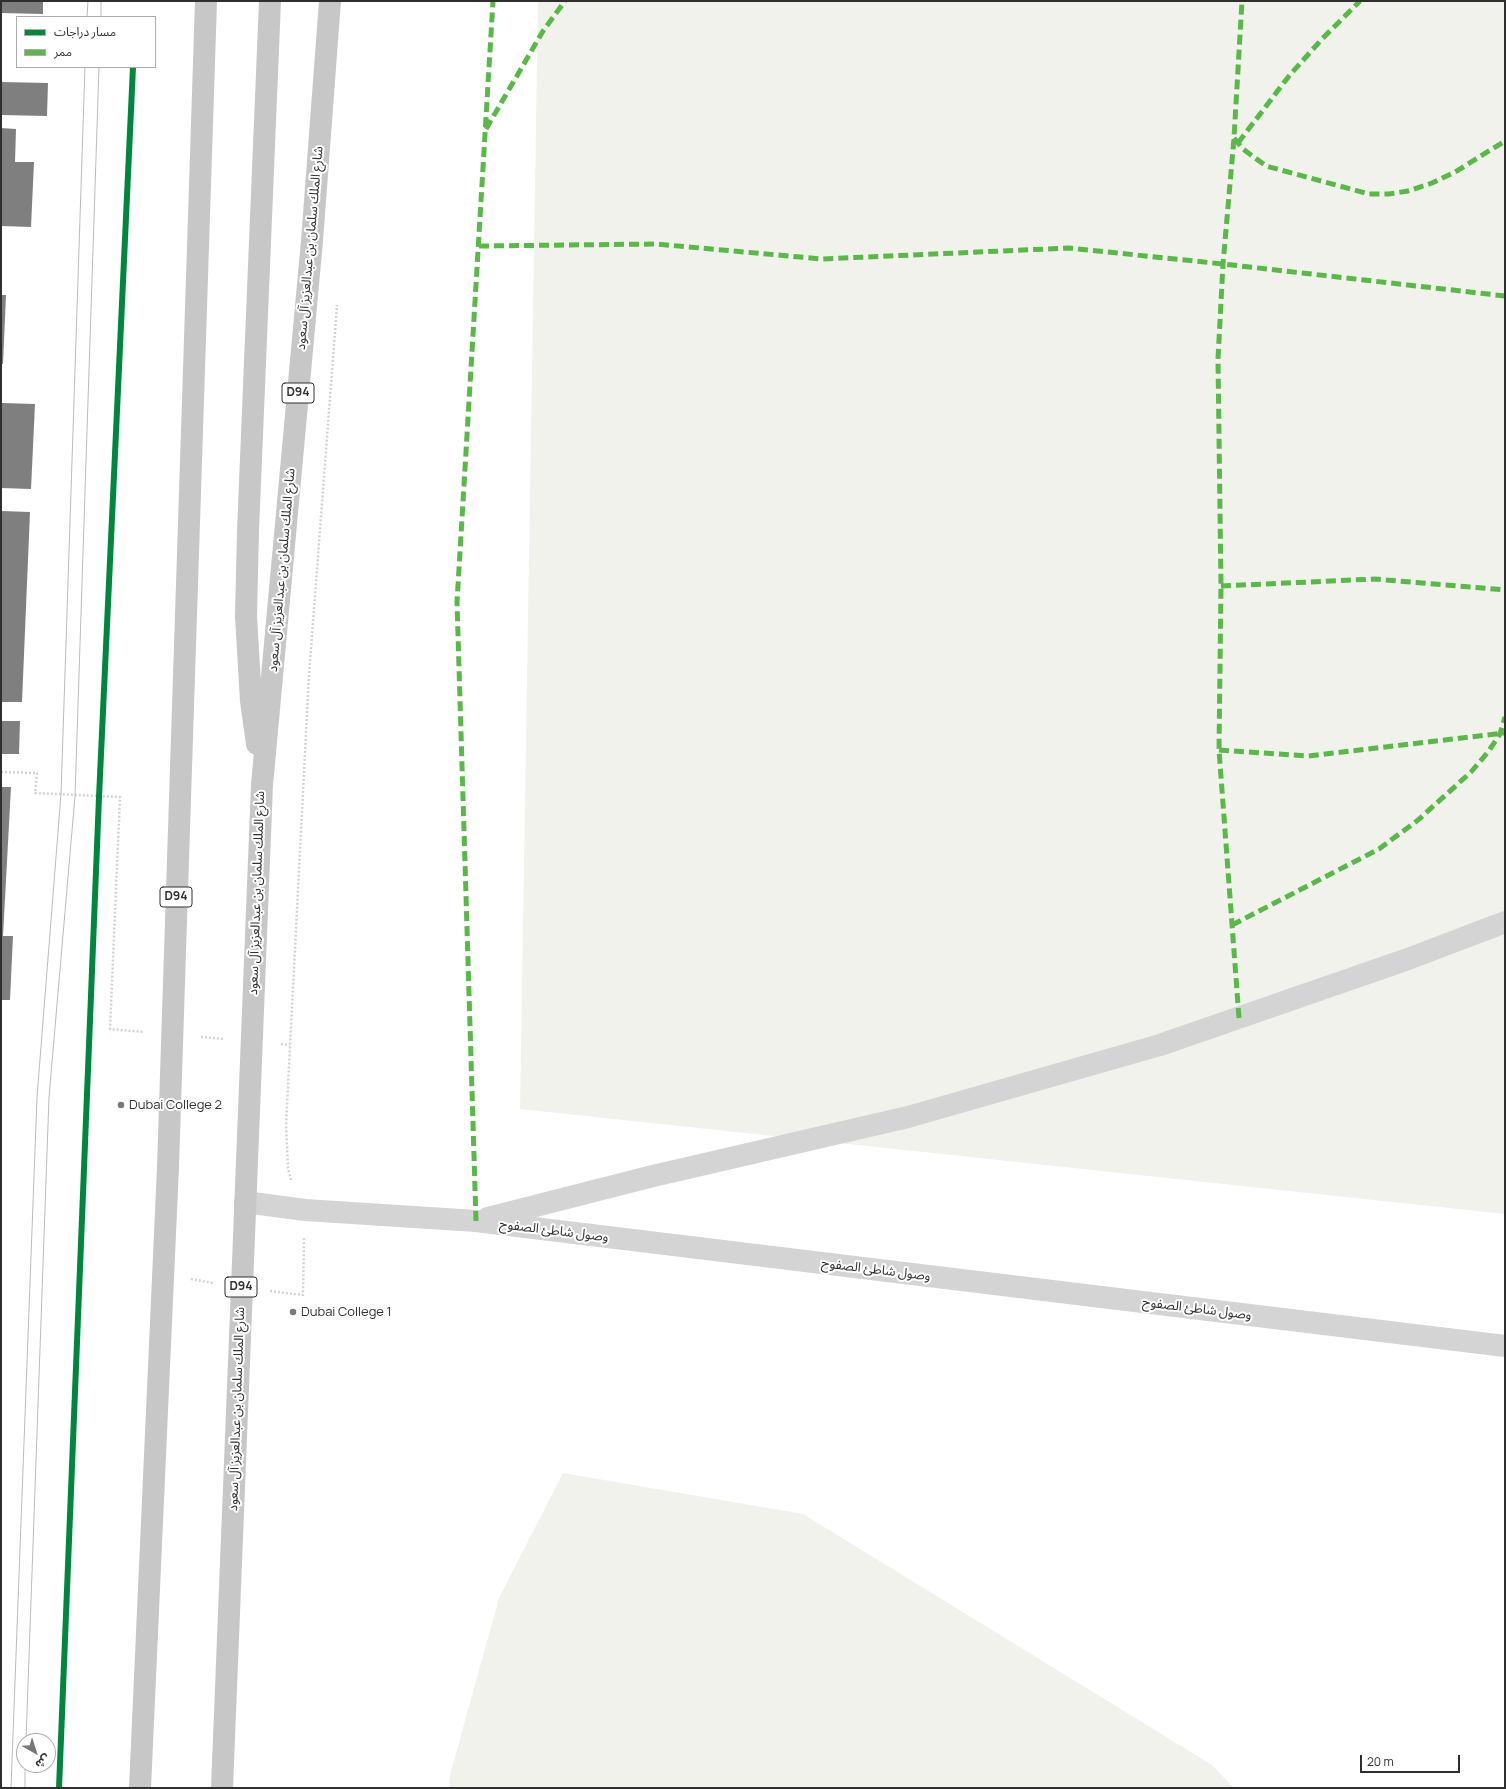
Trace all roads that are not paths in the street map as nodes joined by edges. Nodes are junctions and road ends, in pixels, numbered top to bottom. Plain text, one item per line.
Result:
1 (270, 1) edge
2 (330, 1) edge
3 (205, 2) edge
4 (262, 785) junction
5 (1505, 922) edge
6 (245, 1202) junction
7 (476, 1221) junction
8 (1505, 1346) edge
9 (140, 1788) edge
10 (222, 1788) edge

1 - 4 main road
2 - 4 main road, شارع الملك سلمان بن عبدالعزيز آل سعود / D94
3 - 9 main road, D94
4 - 6 main road, شارع الملك سلمان بن عبدالعزيز آل سعود / D94
5 - 7 lane
6 - 7 lane, وصول شاطئ الصفوح
6 - 10 main road, شارع الملك سلمان بن عبدالعزيز آل سعود / D94
7 - 8 lane, وصول شاطئ الصفوح

